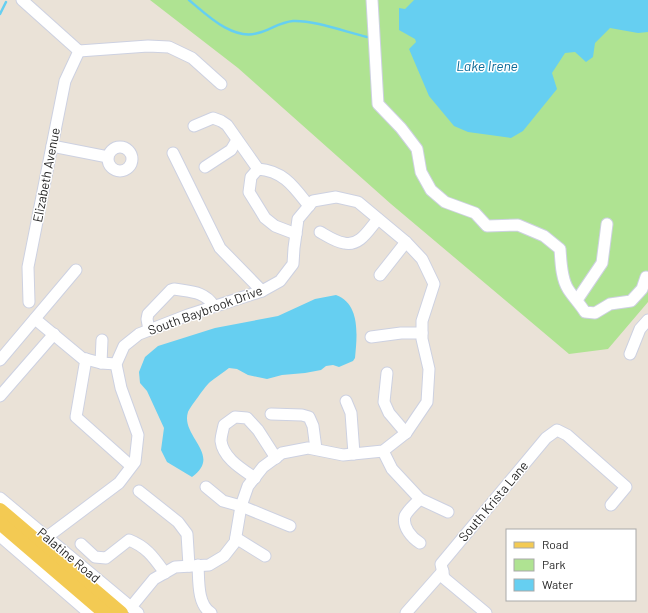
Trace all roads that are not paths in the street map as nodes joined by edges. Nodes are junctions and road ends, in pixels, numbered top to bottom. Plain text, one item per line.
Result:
1 (22, 0) edge
2 (372, 0) edge
3 (79, 52) junction
4 (221, 84) dead end
5 (194, 126) dead end
6 (237, 140) junction
7 (52, 146) junction
8 (173, 153) dead end
9 (108, 157) dead end
10 (205, 167) dead end
11 (258, 169) junction
12 (309, 206) junction
13 (378, 219) junction
14 (607, 224) dead end
15 (320, 232) dead end
16 (296, 234) junction
17 (406, 242) junction
18 (76, 270) dead end
19 (380, 274) dead end
20 (646, 277) dead end
21 (262, 291) junction
22 (577, 300) junction
23 (30, 302) dead end
24 (214, 306) junction
25 (35, 318) junction
26 (648, 320) edge
27 (149, 330) junction
28 (422, 333) junction
29 (54, 334) junction
30 (371, 336) dead end
31 (102, 340) dead end
32 (630, 354) dead end
33 (86, 359) junction
34 (0, 360) edge
35 (101, 363) junction
36 (116, 364) junction
37 (387, 373) dead end
38 (0, 396) edge
39 (346, 401) dead end
40 (271, 414) dead end
41 (406, 433) junction
42 (316, 449) junction
43 (383, 451) junction
44 (354, 454) junction
45 (276, 458) junction
46 (131, 466) junction
47 (255, 478) junction
48 (206, 487) dead end
49 (139, 491) dead end
50 (0, 498) edge
51 (420, 499) junction
52 (611, 505) dead end
53 (241, 506) junction
54 (0, 510) edge
55 (448, 512) dead end
56 (0, 523) edge
57 (290, 526) dead end
58 (0, 536) edge
59 (47, 537) junction
60 (236, 538) junction
61 (420, 543) dead end
62 (81, 544) dead end
63 (265, 556) dead end
64 (193, 566) junction
65 (165, 573) junction
66 (444, 574) junction
67 (130, 611) edge
68 (89, 613) edge
69 (105, 613) edge
70 (211, 613) edge
71 (406, 613) edge
72 (486, 613) edge

1 - 3 street
2 - 22 street
3 - 4 street
3 - 7 street, Elizabeth Avenue
5 - 6 street
6 - 10 street
6 - 11 street
7 - 9 street
7 - 23 street, Elizabeth Avenue
8 - 21 street
11 - 12 street
11 - 16 street
12 - 13 street
12 - 16 street, South Baybrook Drive
13 - 15 street
13 - 17 street
14 - 22 street
16 - 21 street, South Baybrook Drive
17 - 19 street
17 - 28 street
18 - 25 street
20 - 22 street
21 - 24 street, South Baybrook Drive
24 - 27 street, South Baybrook Drive
24 - 27 street
25 - 29 street
25 - 34 street
26 - 32 street
27 - 36 street, South Baybrook Drive
28 - 30 street
28 - 41 street
29 - 33 street
29 - 38 street
31 - 35 street
33 - 35 street
33 - 46 street
35 - 36 street
36 - 46 street
37 - 41 street
39 - 44 street
40 - 42 street
41 - 43 street
42 - 44 street
42 - 45 street
43 - 44 street
43 - 51 street
45 - 47 street
45 - 47 street
46 - 59 street
47 - 53 street
48 - 53 street
49 - 64 street
50 - 59 street, Palatine Road
51 - 55 street
51 - 61 street
52 - 66 street, South Krista Lane
53 - 57 street
53 - 60 street
54 - 67 main road, Palatine Road
56 - 69 main road, Palatine Road
58 - 68 street
59 - 67 street, Palatine Road
60 - 63 street
60 - 64 street
62 - 65 street
64 - 65 street
64 - 70 street
65 - 67 street
66 - 71 street
66 - 72 street

